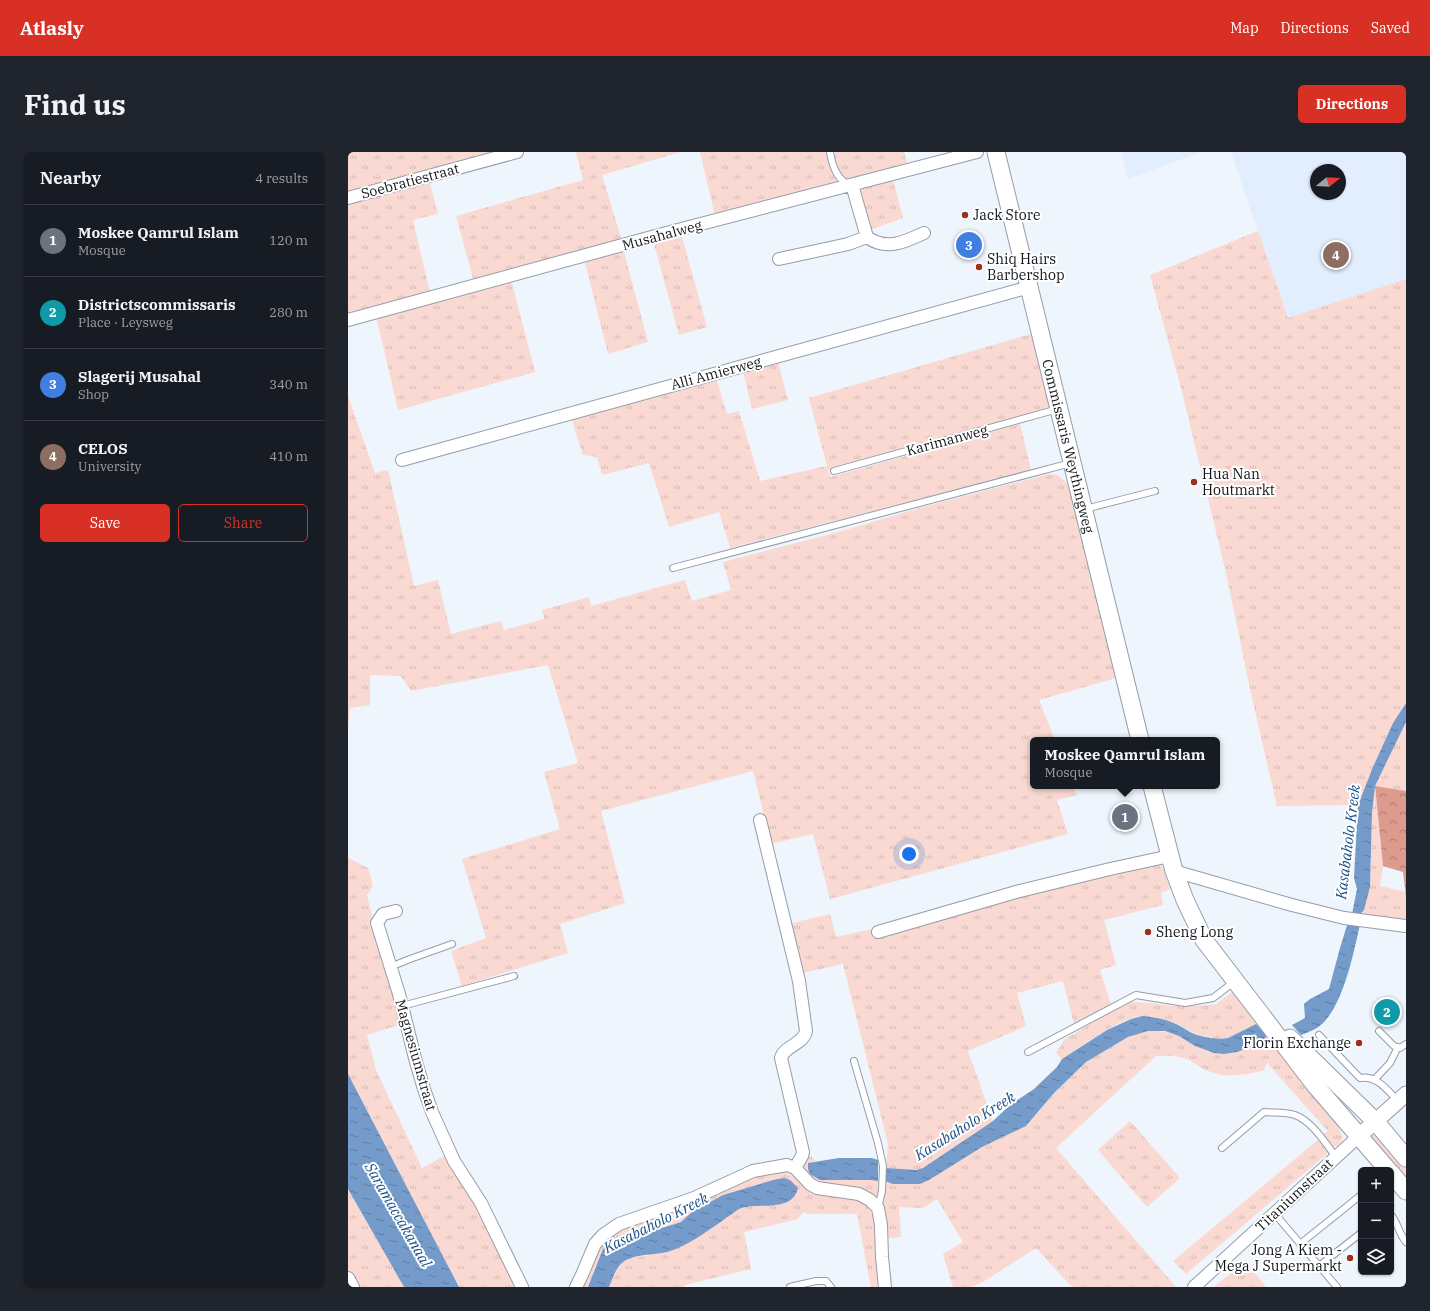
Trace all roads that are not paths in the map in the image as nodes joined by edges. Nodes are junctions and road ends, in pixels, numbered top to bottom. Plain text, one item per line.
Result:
1 (517, 152) edge
2 (830, 152) edge
3 (977, 152) edge
4 (996, 152) edge
5 (852, 186) junction
6 (348, 198) edge
7 (924, 233) dead end
8 (867, 237) junction
9 (779, 259) dead end
10 (1030, 287) junction
11 (348, 320) edge
12 (1060, 409) junction
13 (402, 460) dead end
14 (1073, 463) junction
15 (834, 471) dead end
16 (1154, 491) dead end
17 (1084, 509) junction
18 (673, 568) dead end
19 (1139, 737) edge
20 (1153, 789) edge
21 (760, 820) dead end
22 (1172, 864) junction
23 (396, 911) dead end
24 (1406, 926) edge
25 (878, 932) dead end
26 (452, 944) dead end
27 (390, 967) junction
28 (514, 976) dead end
29 (1238, 985) junction
30 (402, 1006) junction
31 (1378, 1030) dead end
32 (1319, 1035) dead end
33 (1406, 1044) edge
34 (1398, 1047) junction
35 (1028, 1052) dead end
36 (854, 1061) dead end
37 (1375, 1079) junction
38 (1402, 1098) edge
39 (1376, 1122) junction
40 (1359, 1136) junction
41 (1222, 1148) dead end
42 (1336, 1157) junction
43 (1406, 1158) edge
44 (1385, 1167) edge
45 (795, 1168) junction
46 (1394, 1177) edge
47 (1406, 1191) edge
48 (1358, 1197) edge
49 (878, 1208) junction
50 (1275, 1214) junction
51 (1394, 1218) edge
52 (1358, 1235) edge
53 (1406, 1242) edge
54 (1300, 1244) junction
55 (1319, 1266) junction
56 (348, 1278) edge
57 (353, 1287) edge
58 (522, 1287) edge
59 (576, 1287) edge
60 (790, 1287) edge
61 (831, 1287) edge
62 (885, 1287) edge
63 (1194, 1287) edge
64 (1337, 1287) edge

1 - 6 street, Soebratiestraat
2 - 5 lane
3 - 5 street, Musahalweg
4 - 10 main road, Commissaris Weythingweg
5 - 8 street
5 - 11 street, Musahalweg
7 - 8 street
8 - 9 street
10 - 12 main road, Commissaris Weythingweg
10 - 13 street, Alli Amierweg
12 - 14 main road, Commissaris Weythingweg
12 - 15 lane, Karimanweg
14 - 17 main road, Commissaris Weythingweg
14 - 18 lane
16 - 17 lane
17 - 19 main road, Commissaris Weythingweg
20 - 22 main road
21 - 45 street
22 - 24 street
22 - 25 street
22 - 29 main road
23 - 27 street, Magnesiumstraat
26 - 27 lane
27 - 30 street, Magnesiumstraat
28 - 30 lane
29 - 35 lane
29 - 39 main road
29 - 40 main road
30 - 58 street, Magnesiumstraat
31 - 34 lane
32 - 37 lane
33 - 34 lane
34 - 37 lane
36 - 49 lane
37 - 38 lane
38 - 39 street
39 - 40 street
39 - 43 main road
40 - 42 street, Titaniumstraat
40 - 44 main road
41 - 42 lane
42 - 50 street, Titaniumstraat
45 - 49 street
45 - 59 street
46 - 47 main road
48 - 54 lane
49 - 62 street
50 - 54 lane
50 - 63 street, Titaniumstraat
51 - 53 lane
52 - 55 lane
54 - 55 lane
55 - 64 lane
56 - 57 street
60 - 61 lane

